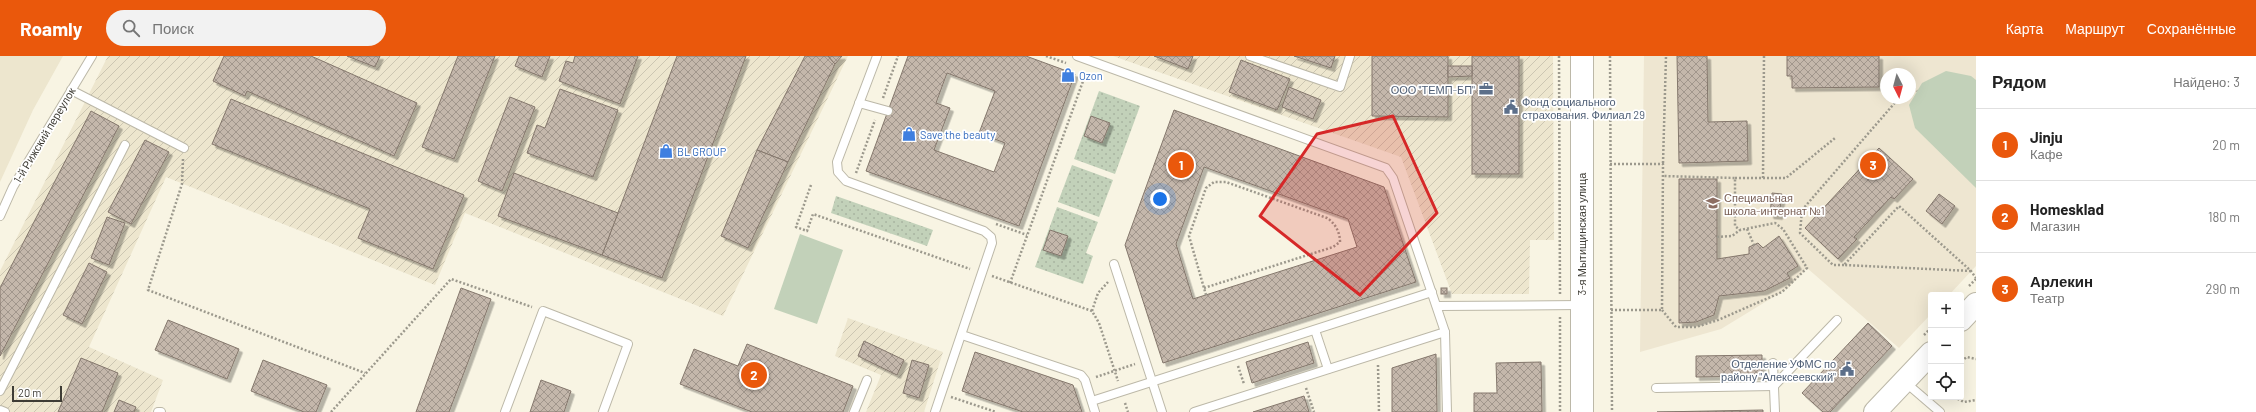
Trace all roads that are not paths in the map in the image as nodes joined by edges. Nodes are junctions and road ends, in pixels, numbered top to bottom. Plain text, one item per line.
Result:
1 (92, 56) edge
2 (877, 56) edge
3 (1077, 56) edge
4 (1250, 56) edge
5 (1350, 56) edge
6 (1582, 56) edge
7 (71, 90) junction
8 (860, 103) junction
9 (888, 111) dead end
10 (125, 145) dead end
11 (184, 148) road end
12 (0, 216) edge
13 (1114, 264) dead end
14 (1432, 292) junction
15 (1976, 304) edge
16 (1570, 305) junction
17 (1436, 306) junction
18 (1964, 317) edge
19 (1837, 320) dead end
20 (1315, 330) junction
21 (1445, 332) junction
22 (962, 335) junction
23 (1928, 355) edge
24 (1773, 363) dead end
25 (1328, 369) junction
26 (867, 380) dead end
27 (1904, 381) junction
28 (1152, 382) junction
29 (1774, 386) junction
30 (1656, 388) dead end
31 (0, 391) edge
32 (1092, 401) junction
33 (0, 410) edge
34 (5, 412) edge
35 (158, 412) edge
36 (161, 412) edge
37 (505, 412) edge
38 (603, 412) edge
39 (854, 412) edge
40 (935, 412) edge
41 (1095, 412) edge
42 (1162, 412) edge
43 (1194, 412) edge
44 (1447, 412) edge
45 (1582, 412) edge
46 (1775, 412) edge
47 (1875, 412) edge
48 (1940, 412) edge

1 - 7 lane, 1-й Рижский переулок
2 - 8 lane
3 - 14 lane
4 - 5 lane
6 - 16 street, 3-я Мытищинская улица
7 - 11 lane
7 - 12 lane, 1-й Рижский переулок
8 - 9 lane
8 - 22 lane
10 - 31 lane
13 - 28 lane
14 - 17 lane
14 - 20 lane
15 - 18 street
16 - 17 lane
16 - 45 street, 3-я Мытищинская улица
17 - 21 lane
19 - 29 lane
20 - 25 lane
20 - 28 lane
21 - 25 lane
21 - 44 lane
22 - 32 lane
22 - 40 lane
23 - 27 street
24 - 29 lane
25 - 43 lane
26 - 39 lane
27 - 47 street
27 - 48 lane
28 - 32 lane
28 - 42 lane
29 - 30 lane
29 - 46 lane
32 - 41 lane
33 - 34 lane
35 - 36 lane
37 - 38 lane

